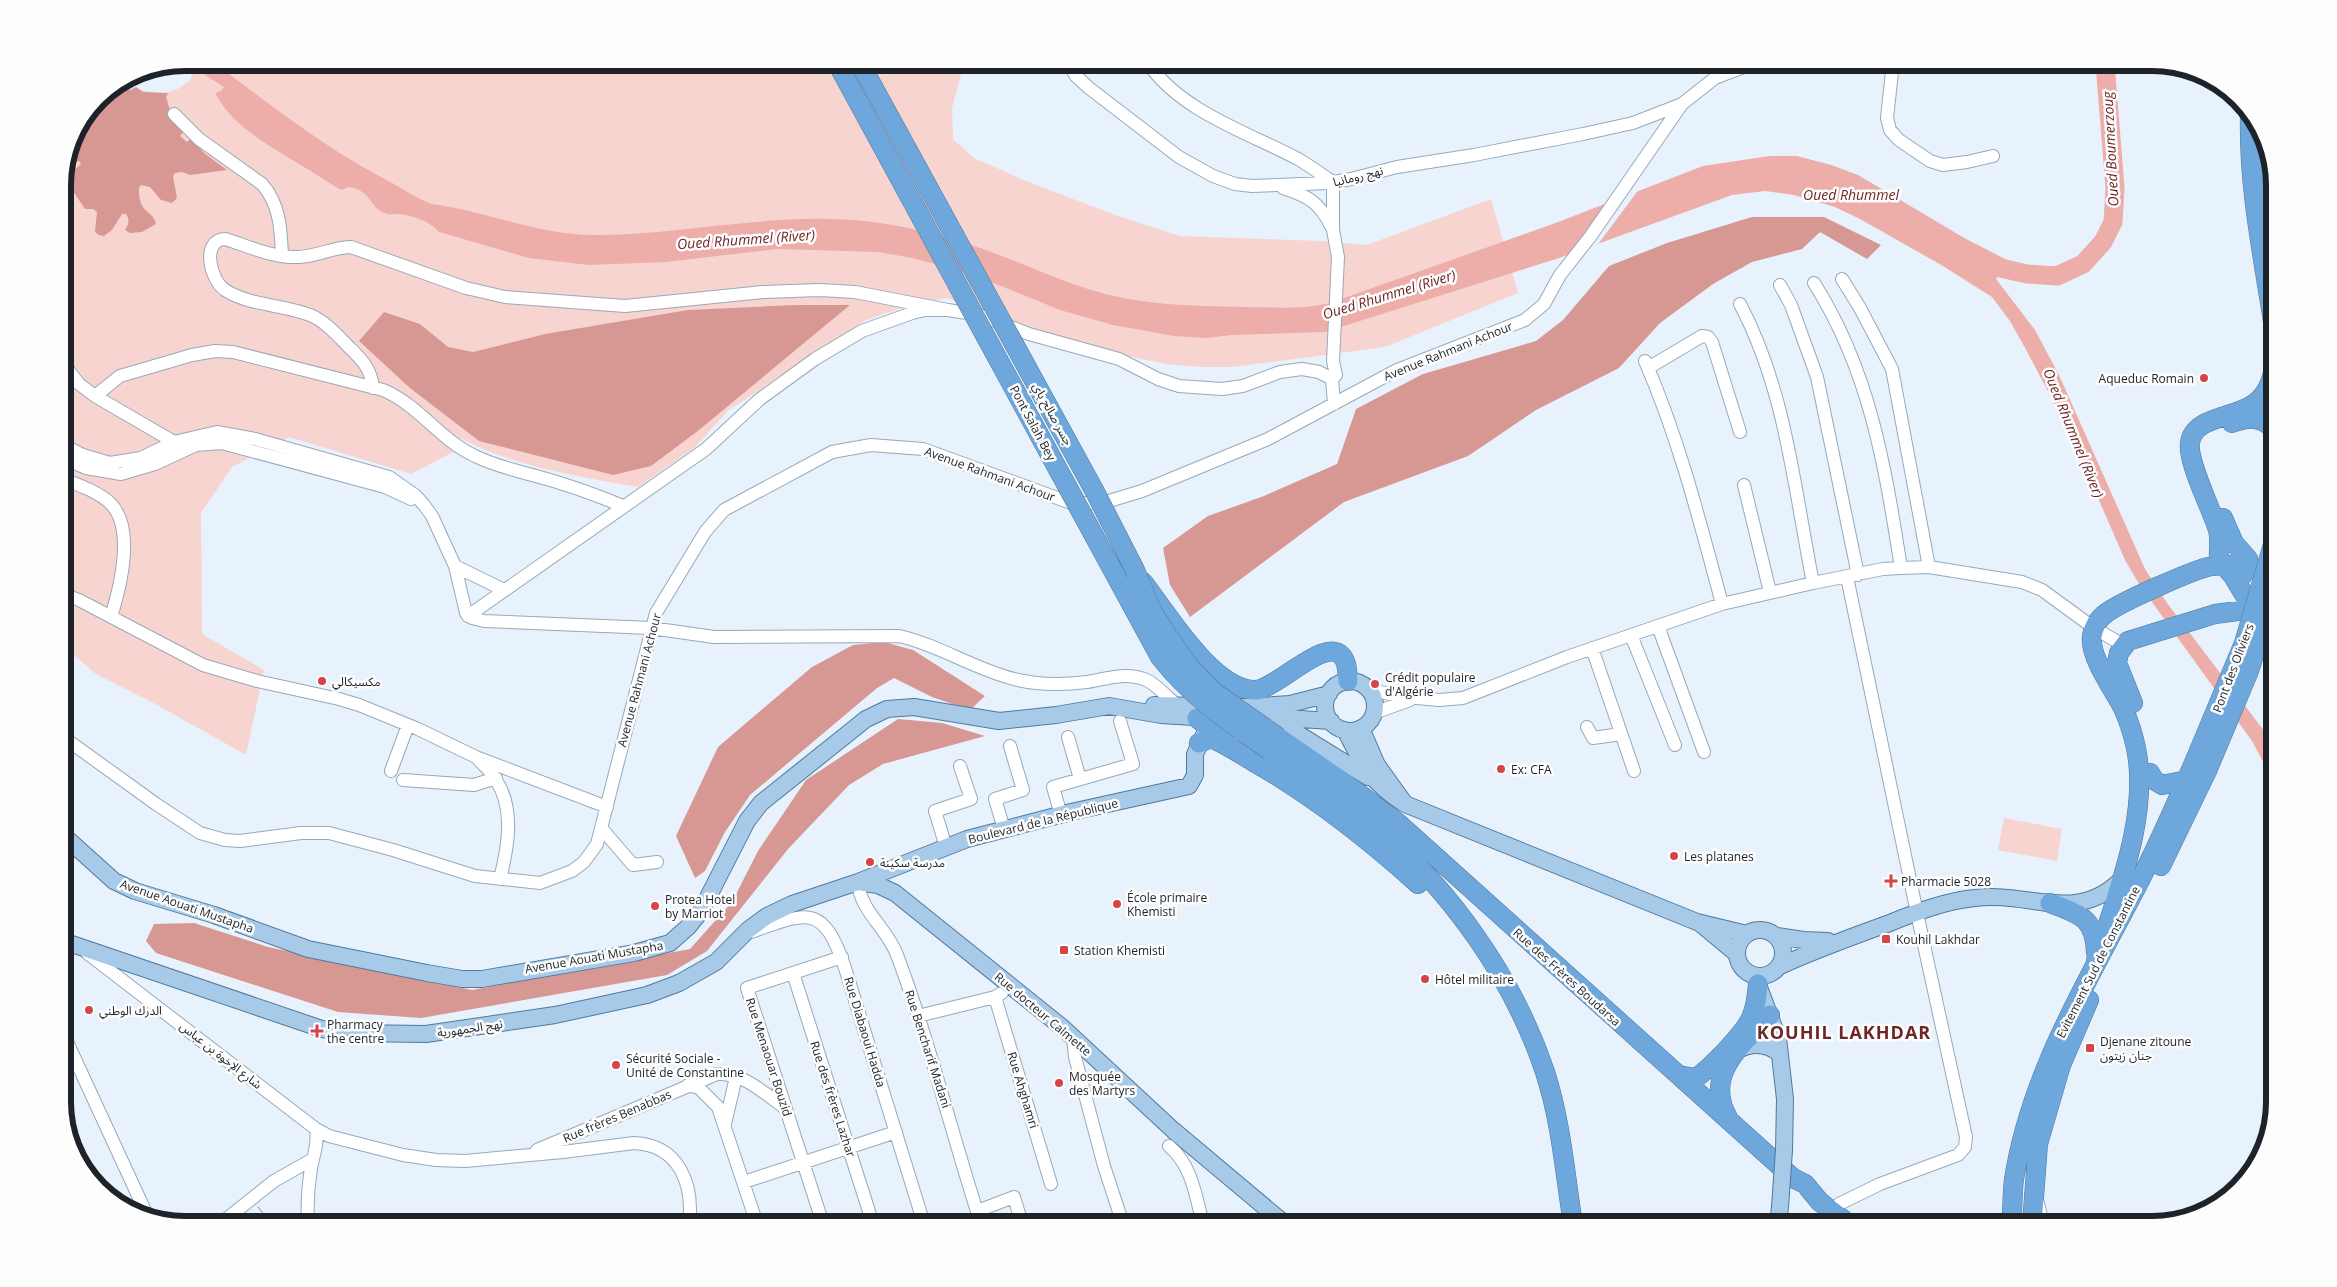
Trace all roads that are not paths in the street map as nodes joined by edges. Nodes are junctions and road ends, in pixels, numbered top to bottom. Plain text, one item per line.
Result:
1 (842, 71) edge
2 (865, 71) edge
3 (1073, 71) edge
4 (1156, 71) edge
5 (1730, 71) edge
6 (1892, 71) edge
7 (1682, 104) junction
8 (174, 114) dead end
9 (2250, 128) edge
10 (1993, 156) dead end
11 (1333, 182) junction
12 (1273, 186) junction
13 (1333, 230) junction
14 (282, 256) junction
15 (1842, 279) dead end
16 (2266, 279) edge
17 (1814, 283) dead end
18 (1780, 285) dead end
19 (1740, 304) dead end
20 (948, 310) junction
21 (71, 373) edge
22 (1332, 380) junction
23 (373, 388) junction
24 (2266, 388) edge
25 (95, 396) junction
26 (1334, 404) junction
27 (2266, 424) edge
28 (1740, 432) dead end
29 (174, 442) junction
30 (71, 449) edge
31 (71, 461) edge
32 (71, 482) edge
33 (1744, 485) dead end
34 (424, 505) junction
35 (623, 506) junction
36 (2222, 565) junction
37 (455, 566) junction
38 (2248, 566) junction
39 (1929, 567) junction
40 (1901, 568) junction
41 (2266, 568) edge
42 (1135, 570) junction
43 (2266, 572) edge
44 (1853, 576) junction
45 (1813, 583) junction
46 (2238, 586) junction
47 (504, 590) junction
48 (1770, 592) junction
49 (71, 598) edge
50 (1722, 604) junction
51 (2253, 610) junction
52 (2266, 611) edge
53 (2215, 614) junction
54 (468, 616) junction
55 (111, 617) junction
56 (2266, 618) edge
57 (1658, 626) junction
58 (651, 628) junction
59 (2094, 628) junction
60 (1631, 636) junction
61 (2129, 642) junction
62 (1592, 648) junction
63 (1348, 681) junction
64 (1370, 690) junction
65 (1328, 694) junction
66 (1417, 698) junction
67 (1177, 705) junction
68 (1109, 706) junction
69 (1374, 713) junction
70 (1263, 718) junction
71 (1120, 721) dead end
72 (408, 725) junction
73 (1346, 726) junction
74 (1587, 727) dead end
75 (1202, 730) junction
76 (1621, 734) junction
77 (1068, 737) dead end
78 (71, 743) edge
79 (1273, 744) junction
80 (1675, 745) dead end
81 (1010, 746) dead end
82 (1704, 752) dead end
83 (476, 757) junction
84 (960, 766) dead end
85 (391, 771) dead end
86 (1634, 771) dead end
87 (2196, 772) junction
88 (2150, 773) junction
89 (496, 778) junction
90 (1080, 779) junction
91 (403, 780) dead end
92 (1375, 782) junction
93 (1405, 804) junction
94 (607, 807) junction
95 (1061, 814) junction
96 (602, 828) junction
97 (1004, 829) junction
98 (71, 842) edge
99 (946, 846) junction
100 (657, 862) dead end
101 (500, 879) junction
102 (2120, 881) junction
103 (858, 882) junction
104 (2050, 903) junction
105 (1917, 913) junction
106 (1459, 915) junction
107 (1698, 922) junction
108 (1747, 934) junction
109 (743, 935) junction
110 (1777, 936) junction
111 (1841, 940) junction
112 (71, 943) edge
113 (71, 944) edge
114 (1737, 954) junction
115 (842, 957) junction
116 (2096, 961) junction
117 (1778, 968) junction
118 (792, 973) junction
119 (1756, 980) junction
120 (1010, 985) junction
121 (995, 997) junction
122 (1770, 1015) junction
123 (918, 1016) junction
124 (1074, 1037) junction
125 (71, 1050) edge
126 (1738, 1050) junction
127 (1780, 1054) junction
128 (1678, 1075) junction
129 (736, 1077) junction
130 (688, 1085) junction
131 (785, 1108) junction
132 (1730, 1121) junction
133 (725, 1124) junction
134 (316, 1129) junction
135 (896, 1132) junction
136 (1169, 1146) dead end
137 (850, 1149) junction
138 (528, 1154) junction
139 (313, 1159) junction
140 (803, 1164) junction
141 (1799, 1181) junction
142 (744, 1182) junction
143 (1051, 1184) dead end
144 (2035, 1186) junction
145 (1839, 1204) junction
146 (142, 1207) edge
147 (977, 1211) junction
148 (230, 1216) edge
149 (308, 1216) edge
150 (690, 1216) edge
151 (755, 1216) edge
152 (820, 1216) edge
153 (871, 1216) edge
154 (922, 1216) edge
155 (979, 1216) edge
156 (1020, 1216) edge
157 (1120, 1216) edge
158 (1201, 1216) edge
159 (1275, 1216) edge
160 (1572, 1216) edge
161 (1779, 1216) edge
162 (1819, 1216) edge
163 (1838, 1216) edge
164 (1855, 1216) edge
165 (2012, 1216) edge
166 (2033, 1216) edge
167 (2041, 1216) edge

1 - 79 highway, Pont Salah Bey, bridge
2 - 42 highway, جسر صالح باي, bridge
3 - 12 street, نهج رومانيا
4 - 11 street
5 - 7 street
6 - 10 street
7 - 11 street, نهج رومانيا
7 - 26 street, Avenue Rahmani Achour
8 - 14 street
9 - 16 highway
11 - 12 street, نهج رومانيا
11 - 13 street
12 - 13 street
13 - 22 street
14 - 20 street
14 - 23 street
15 - 39 street
17 - 40 street
18 - 44 street
19 - 45 street
20 - 22 street
20 - 35 street
21 - 25 street
22 - 26 street
23 - 25 street
23 - 35 street
24 - 36 highway
25 - 29 street
26 - 58 street, Avenue Rahmani Achour
27 - 38 highway
28 - 50 street
29 - 30 street
29 - 34 street
31 - 34 street
32 - 55 street
33 - 48 street
34 - 37 street
35 - 47 street
36 - 38 highway
36 - 46 highway
36 - 59 highway
37 - 47 street
37 - 54 street
38 - 43 highway
38 - 46 highway
39 - 40 street
39 - 59 street
40 - 44 street
41 - 87 highway, Pont des Oliviers, bridge
42 - 63 highway, bridge
42 - 79 highway, جسر صالح باي, bridge
44 - 45 street
44 - 105 street
45 - 48 street
46 - 51 highway
46 - 53 highway
47 - 54 street
48 - 50 street
49 - 55 street
50 - 57 street
51 - 52 highway
51 - 53 highway
53 - 61 highway
54 - 58 street
55 - 72 street
56 - 87 highway, Pont des Oliviers, bridge
57 - 60 street
57 - 82 street
58 - 67 street
58 - 94 street, Avenue Rahmani Achour
59 - 61 street
59 - 102 highway
60 - 62 street
60 - 80 street
61 - 88 highway
62 - 66 street
62 - 76 street
63 - 64 main road
63 - 65 main road
64 - 66 street
64 - 69 main road
65 - 67 main road
65 - 73 main road
66 - 69 street
67 - 68 main road
67 - 75 street
68 - 75 main road, Avenue Aouati Mustapha
68 - 98 main road, Avenue Aouati Mustapha
69 - 73 main road
70 - 73 main road, Avenue Aouati Mustapha
70 - 75 main road, Avenue Aouati Mustapha
70 - 92 main road
71 - 90 street
72 - 83 street
72 - 85 street
73 - 92 main road
73 - 93 main road
74 - 76 street
75 - 95 main road, Boulevard de la République
75 - 106 highway
76 - 86 street
77 - 90 street
78 - 101 street, Avenue Rahmani Achour
79 - 106 highway
79 - 128 highway, Rue des Frères Boudarsa
81 - 97 street
83 - 89 street
83 - 94 street
84 - 99 street
87 - 88 highway
87 - 116 highway, Evitement Sud de Constantine
87 - 144 highway, Evitement Sud de Constantine
88 - 102 highway
89 - 91 street
89 - 101 street
90 - 95 street
92 - 93 main road
93 - 107 main road
94 - 96 street, Avenue Rahmani Achour
95 - 97 main road, Boulevard de la République
96 - 100 street
96 - 101 street, Avenue Rahmani Achour
97 - 99 main road, Boulevard de la République
99 - 103 main road, Boulevard de la République
102 - 104 main road
102 - 116 highway
103 - 109 main road, نهج الجمهورية
103 - 120 main road, Rue docteur Calmette
103 - 123 street, Rue Bencharif Madani
104 - 105 main road
104 - 116 highway
105 - 111 main road
105 - 145 street
106 - 160 highway
107 - 108 main road
107 - 114 main road
108 - 110 main road
108 - 114 main road
109 - 112 main road, نهج الجمهورية
109 - 115 street, Rue Diabaoui Hadda
110 - 111 main road
110 - 117 main road
111 - 117 main road
113 - 134 street, شارع الإخوة بن عباس
114 - 119 main road
115 - 118 street, Rue Menaouar Bouzid
115 - 135 street, Rue Diabaoui Hadda
116 - 165 highway, Evitement Sud de Constantine
117 - 119 main road
117 - 122 main road
118 - 131 street, Rue Menaouar Bouzid
118 - 137 street, Rue des frères Lazhar
119 - 122 main road
119 - 128 highway
120 - 121 street
120 - 124 main road, Rue docteur Calmette
121 - 123 street
121 - 143 street, Rue Ahghamri
122 - 126 highway
122 - 127 main road
123 - 147 street, Rue Bencharif Madani
124 - 157 street
124 - 159 main road, Rue docteur Calmette
125 - 146 street
126 - 127 main road
126 - 132 highway
127 - 161 main road, bridge
128 - 132 highway, Rue des Frères Boudarsa
129 - 130 street, Rue frères Benabbas
129 - 131 street
129 - 133 street
130 - 133 street
130 - 138 street, Rue frères Benabbas
131 - 140 street, Rue Menaouar Bouzid
132 - 141 highway, Rue des Frères Boudarsa
133 - 142 street
134 - 138 street, شارع الإخوة بن عباس
134 - 139 street
135 - 137 street
135 - 154 street, Rue Diabaoui Hadda
136 - 158 street
137 - 140 street
137 - 153 street, Rue des frères Lazhar
138 - 150 street
139 - 148 street
139 - 149 street
140 - 142 street
140 - 152 street, Rue Menaouar Bouzid
141 - 145 highway
141 - 162 highway
141 - 163 highway, Rue des Frères Boudarsa
142 - 151 street
144 - 166 highway, Evitement Sud de Constantine
144 - 167 street
145 - 164 highway
147 - 155 street, Rue Bencharif Madani
147 - 156 street

